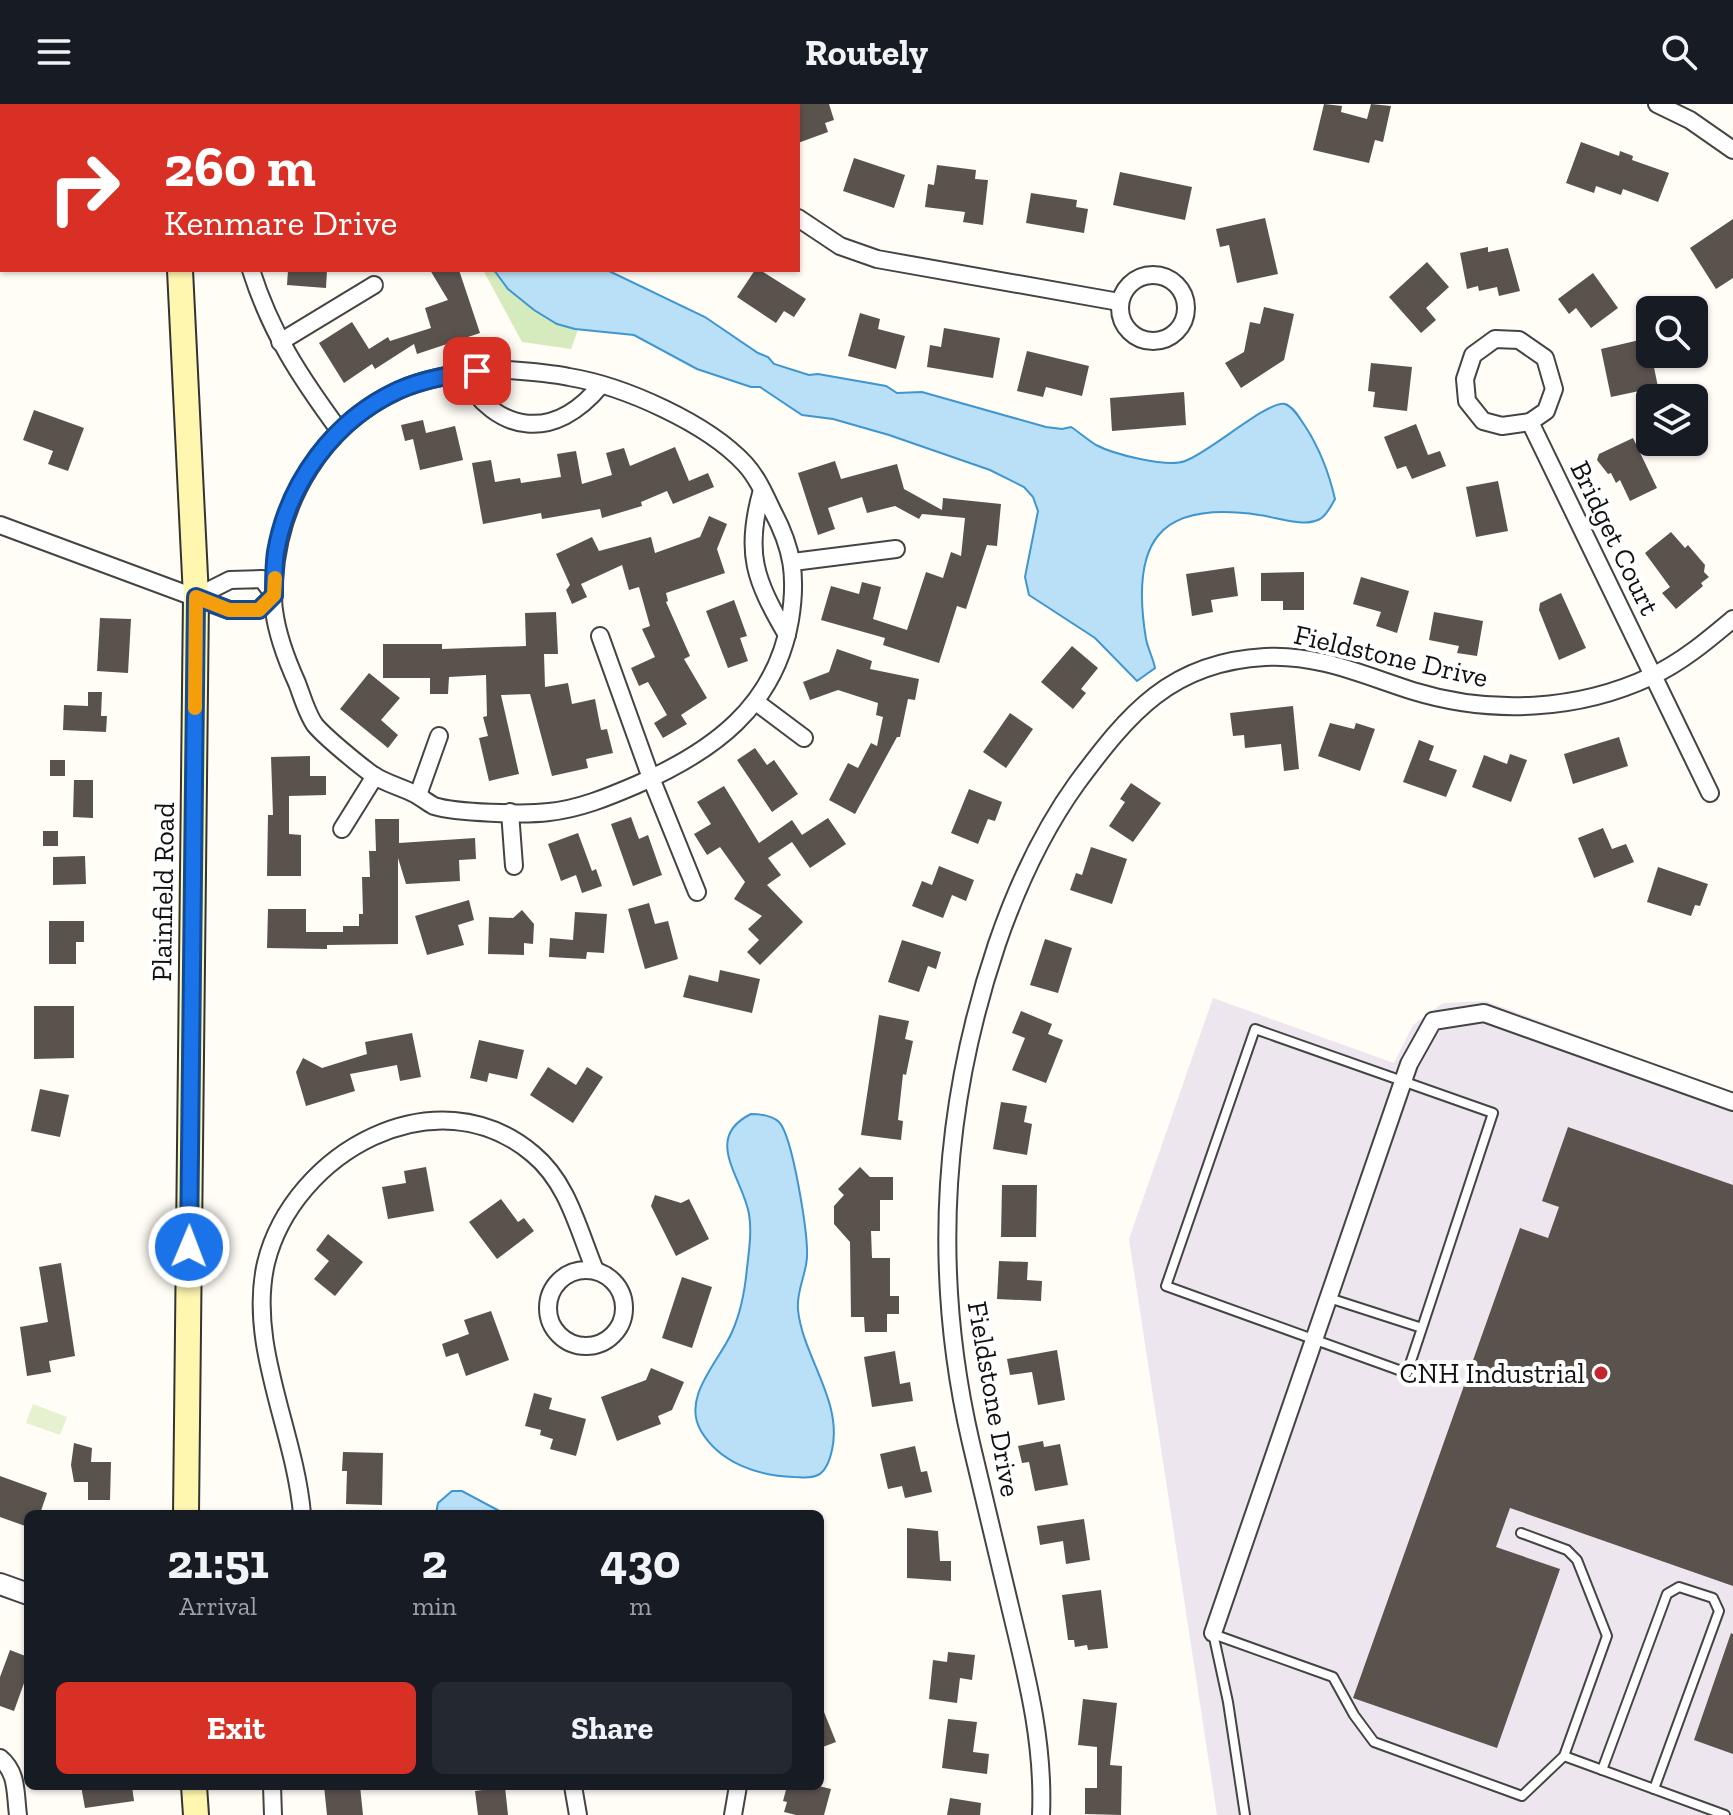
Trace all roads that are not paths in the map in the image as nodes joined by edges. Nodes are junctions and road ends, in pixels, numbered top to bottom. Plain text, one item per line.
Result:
1 (1657, 104) edge
2 (1733, 150) edge
3 (800, 219) edge
4 (180, 272) edge
5 (252, 272) edge
6 (374, 285) dead end
7 (1119, 302) junction
8 (280, 342) junction
9 (461, 373) junction
10 (601, 385) junction
11 (1530, 422) junction
12 (339, 430) junction
13 (762, 490) junction
14 (0, 525) edge
15 (896, 549) dead end
16 (793, 562) junction
17 (274, 595) junction
18 (196, 597) junction
19 (1733, 619) edge
20 (787, 635) junction
21 (600, 636) dead end
22 (1653, 676) junction
23 (756, 702) junction
24 (439, 736) dead end
25 (804, 738) dead end
26 (375, 776) junction
27 (651, 778) junction
28 (1710, 793) dead end
29 (418, 795) junction
30 (510, 812) junction
31 (342, 829) dead end
32 (514, 866) dead end
33 (697, 892) dead end
34 (1403, 1082) junction
35 (1733, 1102) edge
36 (595, 1270) junction
37 (1329, 1298) junction
38 (1422, 1328) junction
39 (1314, 1341) junction
40 (186, 1510) edge
41 (301, 1510) edge
42 (1521, 1533) dead end
43 (0, 1584) edge
44 (24, 1593) edge
45 (1213, 1633) junction
46 (1564, 1756) junction
47 (5, 1762) edge
48 (1602, 1770) junction
49 (1654, 1789) junction
50 (194, 1790) edge
51 (272, 1790) edge
52 (574, 1790) edge
53 (737, 1790) edge
54 (18, 1815) edge
55 (196, 1815) edge
56 (273, 1815) edge
57 (578, 1815) edge
58 (733, 1815) edge
59 (1041, 1815) edge
60 (1245, 1815) edge
61 (1725, 1815) edge

1 - 2 street
3 - 7 street
4 - 18 main road, Plainfield Road
5 - 8 street
6 - 8 street
7 - 7 street
8 - 12 street
9 - 10 street
9 - 10 street
9 - 12 street
10 - 13 street
11 - 11 street
11 - 22 street, Bridget Court
12 - 17 street
13 - 16 street
13 - 20 street
14 - 18 street
15 - 16 street
16 - 20 street
17 - 18 street
17 - 18 street
17 - 26 street
18 - 40 main road, Plainfield Road
19 - 22 street, Fieldstone Drive
20 - 23 street
21 - 27 street
22 - 28 street
22 - 59 street, Fieldstone Drive
23 - 25 street
23 - 27 street
24 - 29 street
26 - 29 street
26 - 31 street
27 - 30 street
27 - 33 street
29 - 30 street
30 - 32 street
34 - 35 street
34 - 37 street
34 - 38 lane
34 - 39 lane
36 - 36 street
36 - 41 street
37 - 38 lane
37 - 39 street
38 - 39 lane
39 - 45 street
42 - 46 lane
43 - 44 street
45 - 46 lane
45 - 60 lane
46 - 48 lane
47 - 54 street
48 - 49 lane
48 - 49 lane
49 - 61 lane
50 - 55 main road
51 - 56 street
52 - 57 street
53 - 58 street

